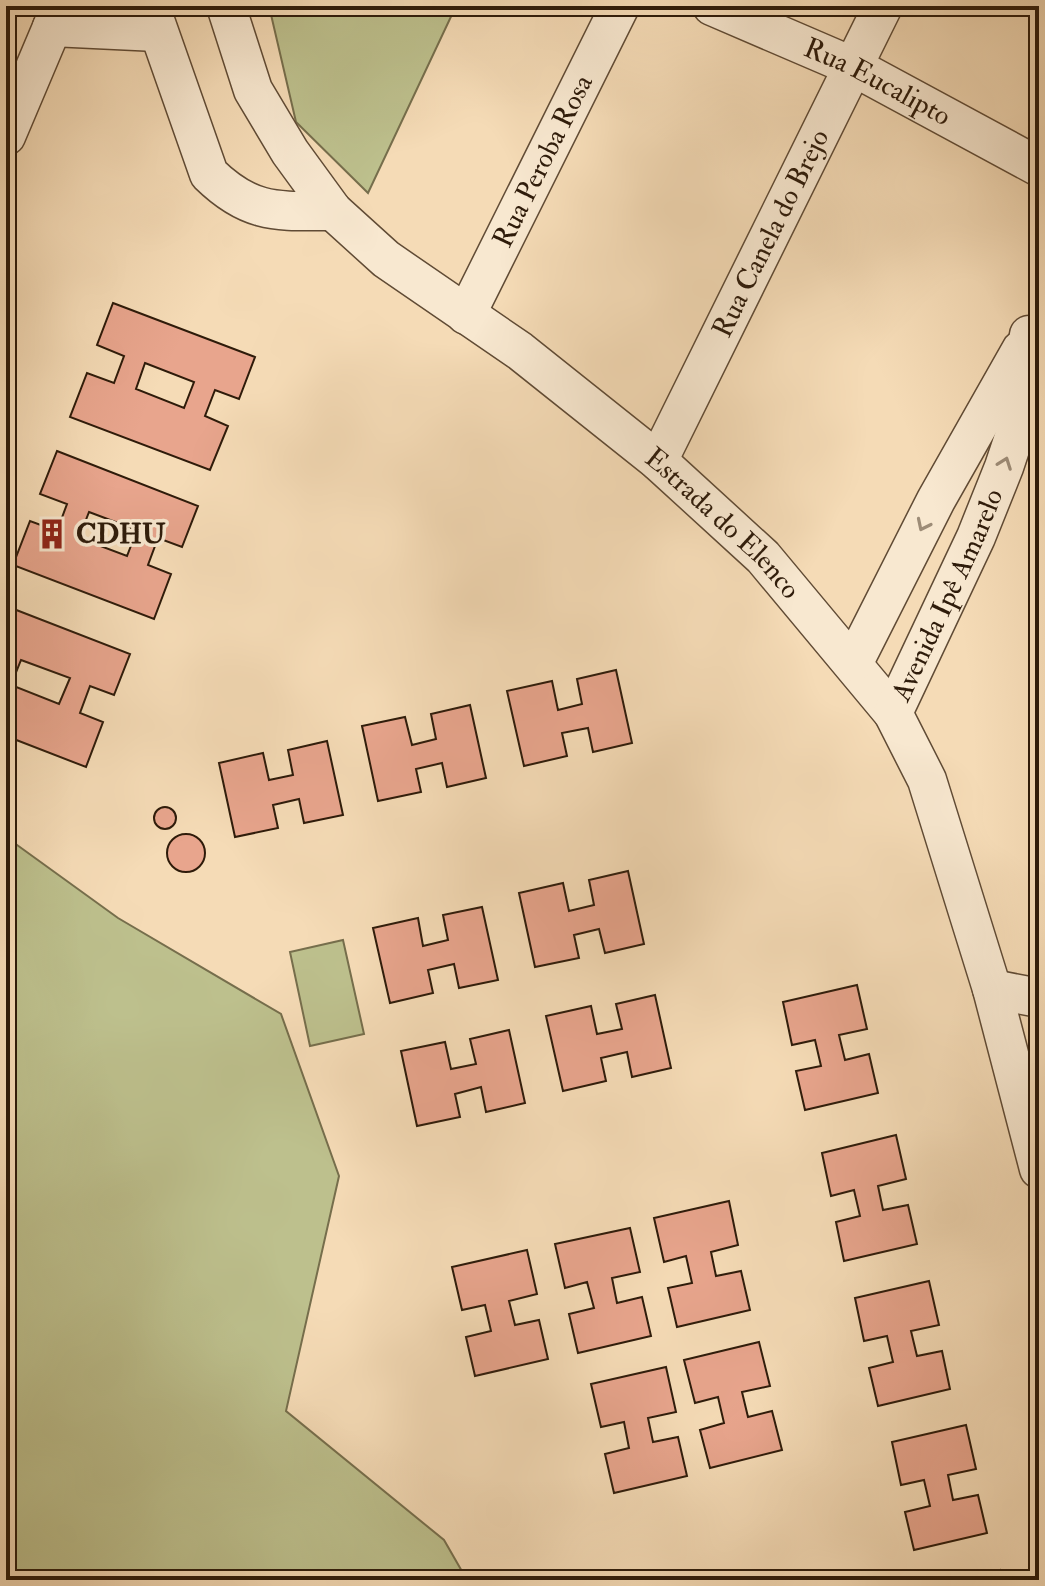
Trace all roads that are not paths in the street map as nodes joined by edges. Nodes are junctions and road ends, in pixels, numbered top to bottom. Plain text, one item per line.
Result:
1 (226, 6) edge
2 (620, 6) edge
3 (712, 6) edge
4 (883, 6) edge
5 (56, 17) edge
6 (153, 19) edge
7 (854, 67) junction
8 (6, 136) edge
9 (1039, 167) edge
10 (333, 211) junction
11 (466, 315) junction
12 (1036, 324) edge
13 (658, 461) junction
14 (854, 662) junction
15 (893, 713) junction
16 (992, 989) junction
17 (1039, 998) edge
18 (1039, 1169) edge

1 - 10 street, Estrada do Elenco
2 - 11 street, Rua Peroba Rosa
3 - 7 street, Rua Eucalipto
4 - 7 street, Rua Canela do Brejo
5 - 6 street
5 - 8 street
6 - 10 street
7 - 9 street, Rua Eucalipto
7 - 13 street, Rua Canela do Brejo
10 - 11 street, Estrada do Elenco
11 - 13 street, Estrada do Elenco
12 -> 14 street, Avenida Ipê Amarelo
15 -> 12 street, Avenida Ipê Amarelo
13 - 14 street, Estrada do Elenco
14 - 15 street, Estrada do Elenco
15 - 16 street, Estrada do Elenco
16 - 17 street
16 - 18 street, Estrada do Elenco

